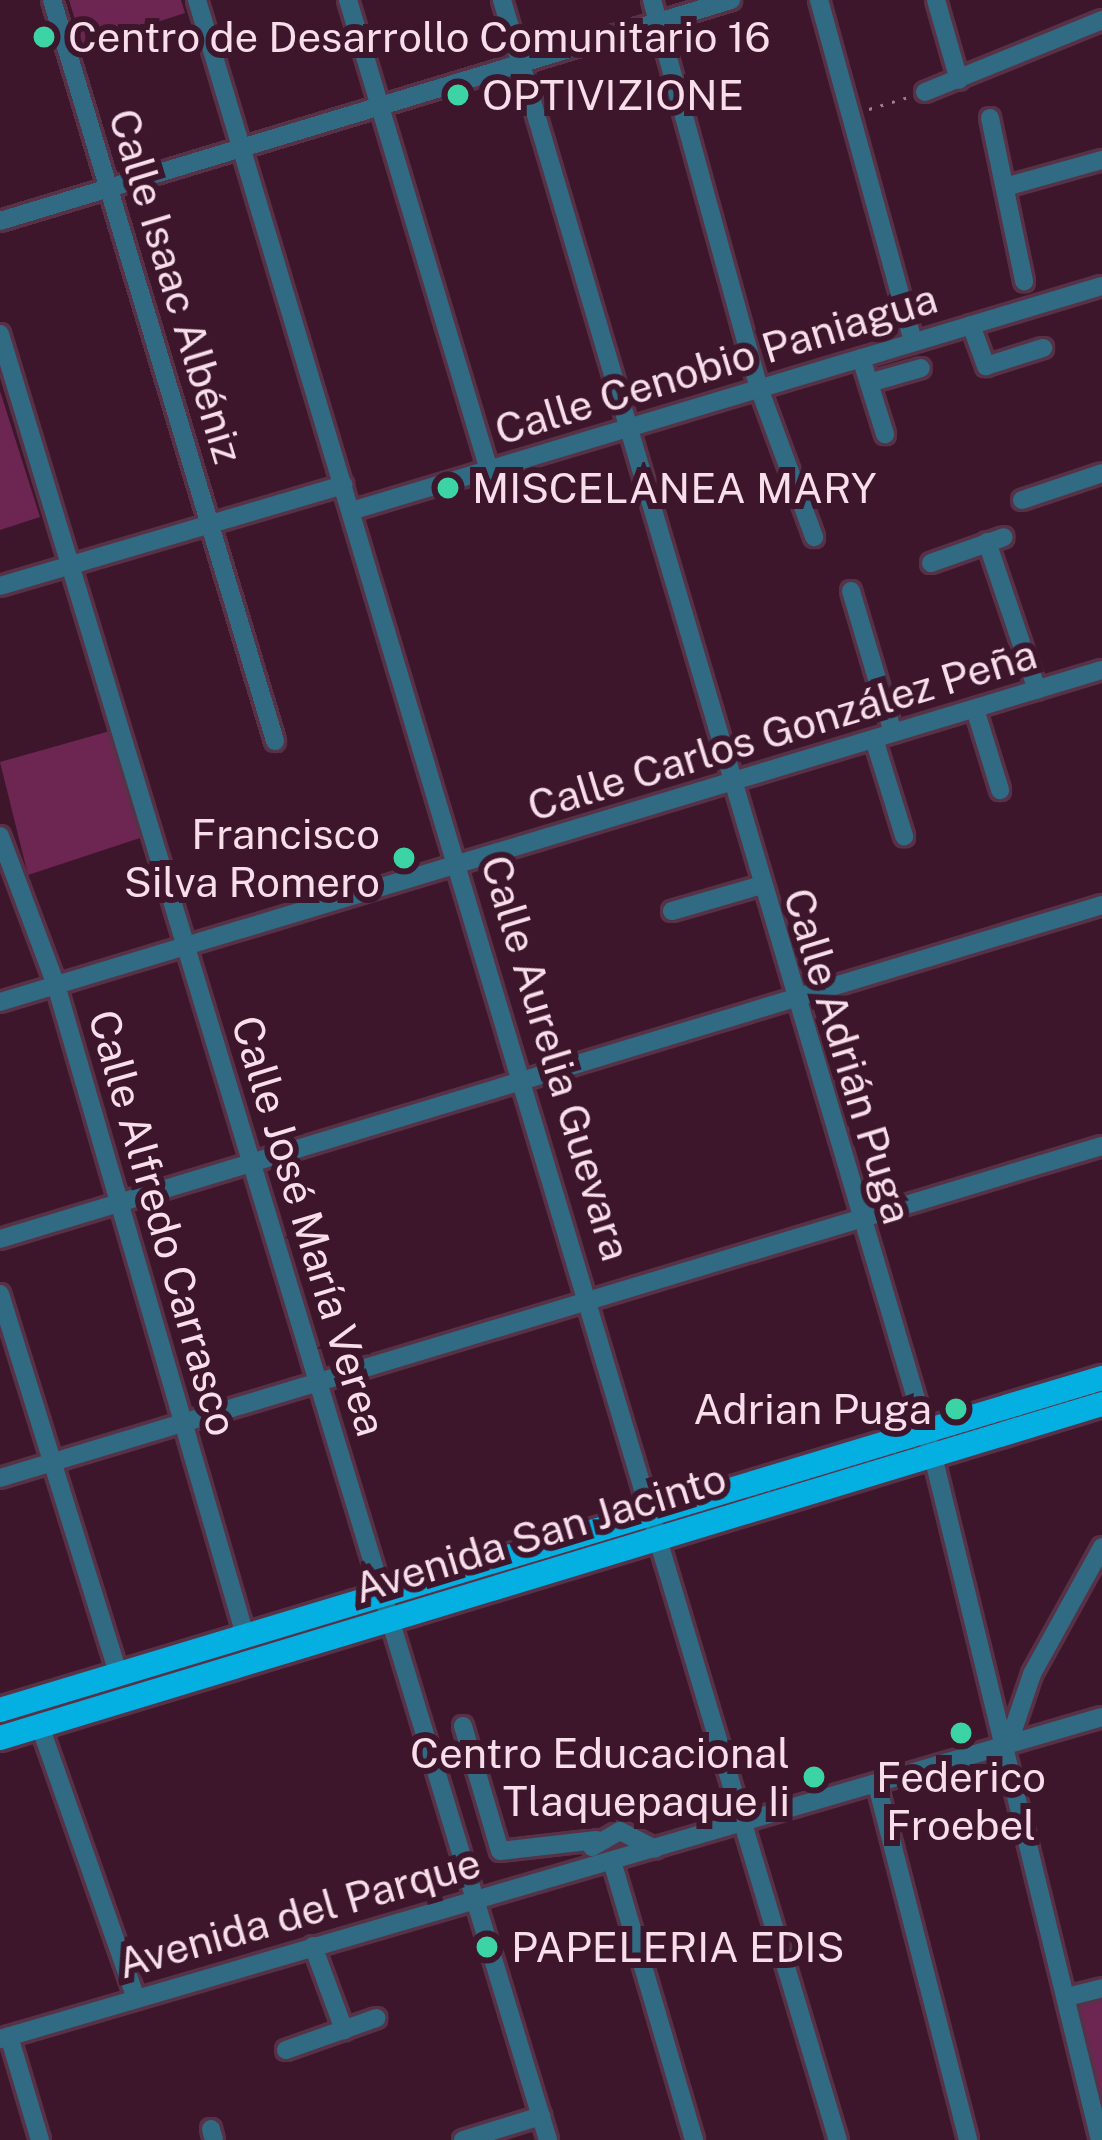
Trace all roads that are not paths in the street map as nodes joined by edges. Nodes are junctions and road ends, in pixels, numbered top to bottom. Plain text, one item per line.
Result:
1 (52, 0) edge
2 (197, 0) edge
3 (348, 0) edge
4 (502, 0) edge
5 (652, 0) edge
6 (731, 0) edge
7 (819, 0) edge
8 (936, 0) edge
9 (1102, 20) edge
10 (658, 21) junction
11 (520, 62) junction
12 (958, 80) junction
13 (925, 92) road end
14 (379, 103) junction
15 (990, 118) dead end
16 (241, 148) junction
17 (1102, 160) edge
18 (1005, 187) junction
19 (109, 188) junction
20 (0, 221) edge
21 (1024, 281) dead end
22 (1102, 286) edge
23 (971, 325) junction
24 (0, 334) edge
25 (913, 342) junction
26 (1043, 348) dead end
27 (861, 358) junction
28 (921, 368) dead end
29 (869, 383) junction
30 (759, 388) junction
31 (625, 428) junction
32 (885, 434) dead end
33 (489, 470) junction
34 (1102, 473) edge
35 (344, 485) junction
36 (1022, 500) dead end
37 (351, 511) junction
38 (211, 524) junction
39 (814, 537) dead end
40 (931, 563) dead end
41 (70, 565) junction
42 (0, 586) edge
43 (850, 591) dead end
44 (1102, 670) edge
45 (1037, 690) junction
46 (974, 709) junction
47 (884, 736) junction
48 (275, 741) dead end
49 (727, 781) junction
50 (1000, 790) dead end
51 (0, 836) edge
52 (904, 836) dead end
53 (459, 868) junction
54 (758, 886) junction
55 (1102, 905) edge
56 (672, 911) dead end
57 (187, 943) junction
58 (56, 985) junction
59 (794, 1001) junction
60 (0, 1002) edge
61 (527, 1083) junction
62 (1102, 1146) edge
63 (251, 1164) junction
64 (118, 1203) junction
65 (859, 1218) junction
66 (0, 1239) edge
67 (0, 1294) edge
68 (594, 1300) junction
69 (1102, 1378) edge
70 (319, 1381) junction
71 (1102, 1404) edge
72 (184, 1423) junction
73 (925, 1431) junction
74 (933, 1456) junction
75 (49, 1464) junction
76 (0, 1478) edge
77 (654, 1512) junction
78 (662, 1538) junction
79 (1102, 1547) edge
80 (382, 1607) junction
81 (245, 1635) junction
82 (118, 1673) junction
83 (0, 1710) edge
84 (1102, 1717) edge
85 (463, 1726) dead end
86 (34, 1728) junction
87 (0, 1738) edge
88 (1008, 1745) junction
89 (877, 1784) junction
90 (746, 1824) junction
91 (596, 1840) junction
92 (655, 1849) junction
93 (612, 1861) junction
94 (578, 1870) junction
95 (476, 1898) junction
96 (314, 1946) junction
97 (1102, 1988) edge
98 (1067, 1997) junction
99 (130, 2001) junction
100 (377, 2018) dead end
101 (344, 2030) junction
102 (5, 2038) edge
103 (286, 2050) dead end
104 (541, 2116) junction
105 (40, 2140) edge
106 (463, 2140) edge
107 (548, 2140) edge
108 (694, 2140) edge
109 (838, 2140) edge
110 (968, 2140) edge
111 (1100, 2140) edge

1 - 19 street, Calle Isaac Albéniz
2 - 16 street, Calle Aurelia Guevara
3 - 14 street
4 - 11 street, Calle Adrián Puga
5 - 10 street
6 - 10 street
7 - 25 street
8 - 12 street
9 - 12 street
10 - 11 street
10 - 30 street
11 - 14 street
11 - 31 street, Calle Adrián Puga
12 - 13 street
14 - 16 street
14 - 33 street
15 - 18 street
16 - 19 street
16 - 35 street, Calle Aurelia Guevara
17 - 18 street
18 - 21 street
19 - 20 street
19 - 38 street, Calle Isaac Albéniz
22 - 23 street, Calle Cenobio Paniagua
23 - 25 street, Calle Cenobio Paniagua
23 - 26 street
24 - 41 street, Calle José María Verea
25 - 27 street, Calle Cenobio Paniagua
27 - 29 street
27 - 30 street, Calle Cenobio Paniagua
28 - 29 street
29 - 32 street
30 - 31 street, Calle Cenobio Paniagua
30 - 39 street
31 - 33 street, Calle Cenobio Paniagua
31 - 49 street, Calle Adrián Puga
33 - 37 street, Calle Cenobio Paniagua
34 - 36 street
35 - 37 street, Calle Aurelia Guevara
35 - 38 street
37 - 53 street, Calle Aurelia Guevara
38 - 41 street
38 - 48 street, Calle Isaac Albéniz
40 - 45 street
41 - 42 street
41 - 57 street, Calle José María Verea
43 - 47 street
44 - 45 street, Calle Carlos González Peña
45 - 46 street, Calle Carlos González Peña
46 - 47 street, Calle Carlos González Peña
46 - 50 street
47 - 49 street, Calle Carlos González Peña
47 - 52 street
49 - 53 street, Calle Carlos González Peña
49 - 54 street, Calle Adrián Puga
51 - 58 street, Calle Alfredo Carrasco
53 - 57 street, Calle Carlos González Peña
53 - 61 street, Calle Aurelia Guevara
54 - 56 street
54 - 59 street, Calle Adrián Puga
55 - 59 street
57 - 58 street, Calle Carlos González Peña
57 - 63 street, Calle José María Verea
58 - 60 street, Calle Carlos González Peña
58 - 64 street, Calle Alfredo Carrasco
59 - 61 street
59 - 65 street, Calle Adrián Puga
61 - 63 street
61 - 68 street, Calle Aurelia Guevara
62 - 65 street
63 - 64 street
63 - 70 street, Calle José María Verea
64 - 66 street
64 - 72 street, Calle Alfredo Carrasco
65 - 68 street
65 - 73 street, Calle Adrián Puga
67 - 75 street
68 - 70 street
68 - 77 street, Calle Aurelia Guevara
69 - 73 main road, Avenida San Jacinto
70 - 72 street
70 - 80 street, Calle José María Verea
71 - 74 main road, Avenida San Jacinto
72 - 75 street
72 - 81 street, Calle Alfredo Carrasco
73 - 74 street, Calle Adrián Puga
73 - 77 main road, Avenida San Jacinto
74 - 78 main road, Avenida San Jacinto
74 - 88 street, Calle Adrián Puga
75 - 76 street
75 - 82 street
77 - 78 street, Calle Aurelia Guevara
77 - 80 main road, Avenida San Jacinto
78 - 80 main road, Avenida San Jacinto
78 - 90 street, Calle Aurelia Guevara
79 - 88 street
80 - 81 main road, Avenida San Jacinto
80 - 86 main road, Avenida San Jacinto
80 - 95 street, Calle José María Verea
81 - 82 main road, Avenida San Jacinto
82 - 83 main road, Avenida San Jacinto
84 - 88 street, Avenida del Parque
85 - 91 street
86 - 87 main road, Avenida San Jacinto
86 - 99 street
88 - 89 street, Avenida del Parque
88 - 98 street, Calle Adrián Puga
89 - 90 street, Avenida del Parque
89 - 110 street
90 - 92 street, Avenida del Parque
90 - 109 street, Calle Aurelia Guevara
91 - 92 street
91 - 94 street
92 - 93 street, Avenida del Parque
93 - 94 street, Avenida del Parque
93 - 108 street
94 - 95 street, Avenida del Parque
95 - 96 street, Avenida del Parque
95 - 104 street, Calle José María Verea
96 - 99 street, Avenida del Parque
96 - 101 street
97 - 98 street
98 - 111 street, Calle Adrián Puga
99 - 102 street, Avenida del Parque
100 - 101 street
101 - 103 street
102 - 105 street
104 - 106 street
104 - 107 street, Calle José María Verea

